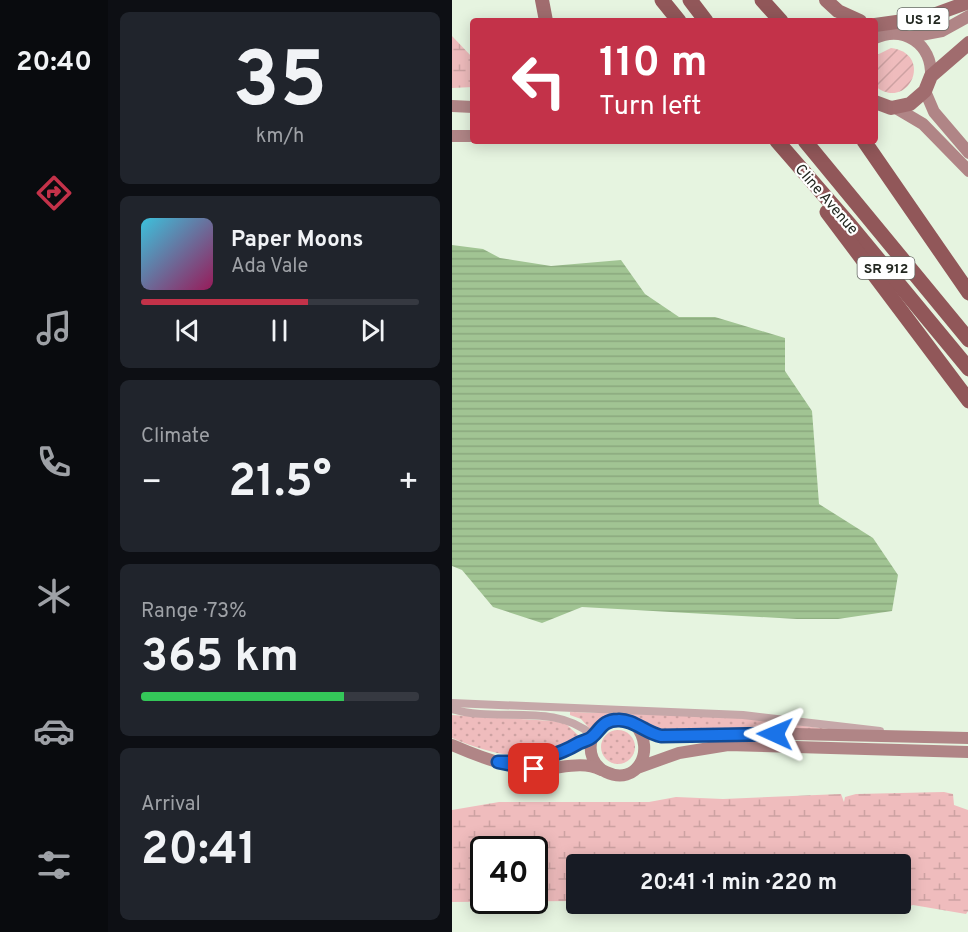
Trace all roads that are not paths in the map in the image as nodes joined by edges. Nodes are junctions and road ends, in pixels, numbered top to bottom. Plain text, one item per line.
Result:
1 (542, 0) edge
2 (662, 0) edge
3 (690, 0) edge
4 (762, 0) edge
5 (826, 0) edge
6 (968, 2) edge
7 (968, 16) edge
8 (545, 18) edge
9 (677, 18) edge
10 (704, 18) edge
11 (778, 18) edge
12 (853, 18) edge
13 (878, 26) edge
14 (878, 27) edge
15 (905, 35) junction
16 (878, 38) edge
17 (968, 43) edge
18 (931, 76) junction
19 (925, 91) junction
20 (878, 104) edge
21 (452, 106) edge
22 (470, 107) edge
23 (896, 108) junction
24 (452, 136) edge
25 (470, 136) edge
26 (779, 144) edge
27 (807, 144) edge
28 (866, 144) edge
29 (968, 153) edge
30 (800, 169) junction
31 (968, 171) edge
32 (968, 293) edge
33 (968, 340) edge
34 (968, 369) edge
35 (968, 401) edge
36 (452, 703) edge
37 (452, 709) edge
38 (636, 726) junction
39 (592, 736) junction
40 (922, 736) junction
41 (968, 738) edge
42 (452, 745) edge
43 (968, 752) edge
44 (498, 762) junction
45 (636, 768) junction
46 (602, 771) junction

1 - 8 main road
2 - 9 highway
3 - 10 highway
4 - 11 highway
5 - 12 main road
6 - 13 main road, US 12
7 - 15 street
14 - 15 street, US 12
15 - 16 street
15 - 18 street
17 - 18 main road, US 12
18 - 19 main road, US 12
19 - 23 main road
19 - 29 street
20 - 23 main road
21 - 22 street
23 - 31 street
24 - 25 street
26 - 30 highway, Cline Avenue / SR 912
27 - 33 highway, Cline Avenue / SR 912
28 - 32 highway
30 - 34 highway, Cline Avenue / SR 912
30 - 35 highway
36 - 40 street
37 - 39 street
38 - 39 street
38 - 40 street
38 - 45 street
39 - 44 street
39 - 46 street
40 - 41 street
42 - 44 street
43 - 45 street
44 - 46 street
45 - 46 street

